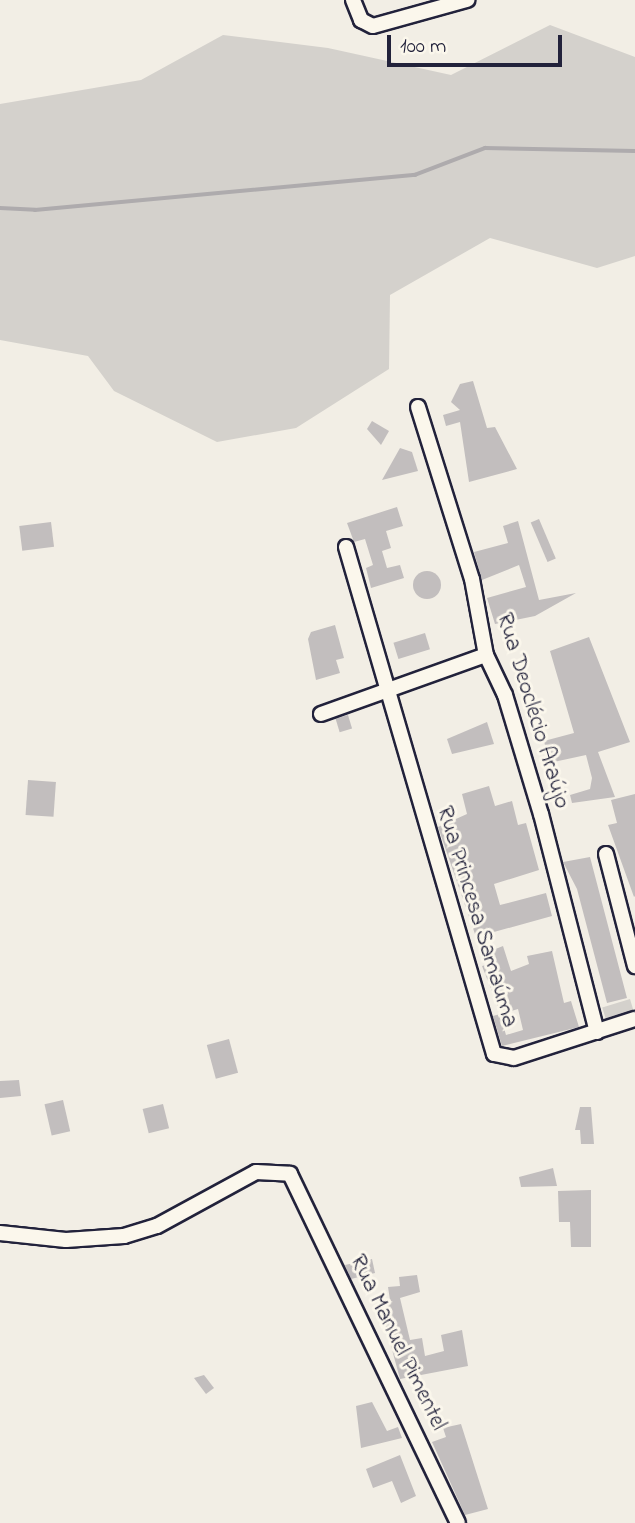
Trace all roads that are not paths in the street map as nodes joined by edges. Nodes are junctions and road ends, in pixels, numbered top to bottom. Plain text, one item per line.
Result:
1 (353, 0) edge
2 (467, 0) edge
3 (418, 407) dead end
4 (345, 547) dead end
5 (486, 655) junction
6 (384, 691) junction
7 (321, 714) dead end
8 (606, 854) dead end
9 (635, 966) edge
10 (635, 1019) edge
11 (597, 1031) junction
12 (0, 1233) edge
13 (458, 1523) edge

1 - 2 street
3 - 5 street, Rua Deoclécio Araújo
4 - 6 street
5 - 6 street
5 - 11 street, Rua Deoclécio Araújo
6 - 7 street
6 - 11 street, Rua Princesa Samaúma
8 - 9 street
10 - 11 street, Rua Princesa Samaúma
12 - 13 street, Rua Manuel Pimentel

